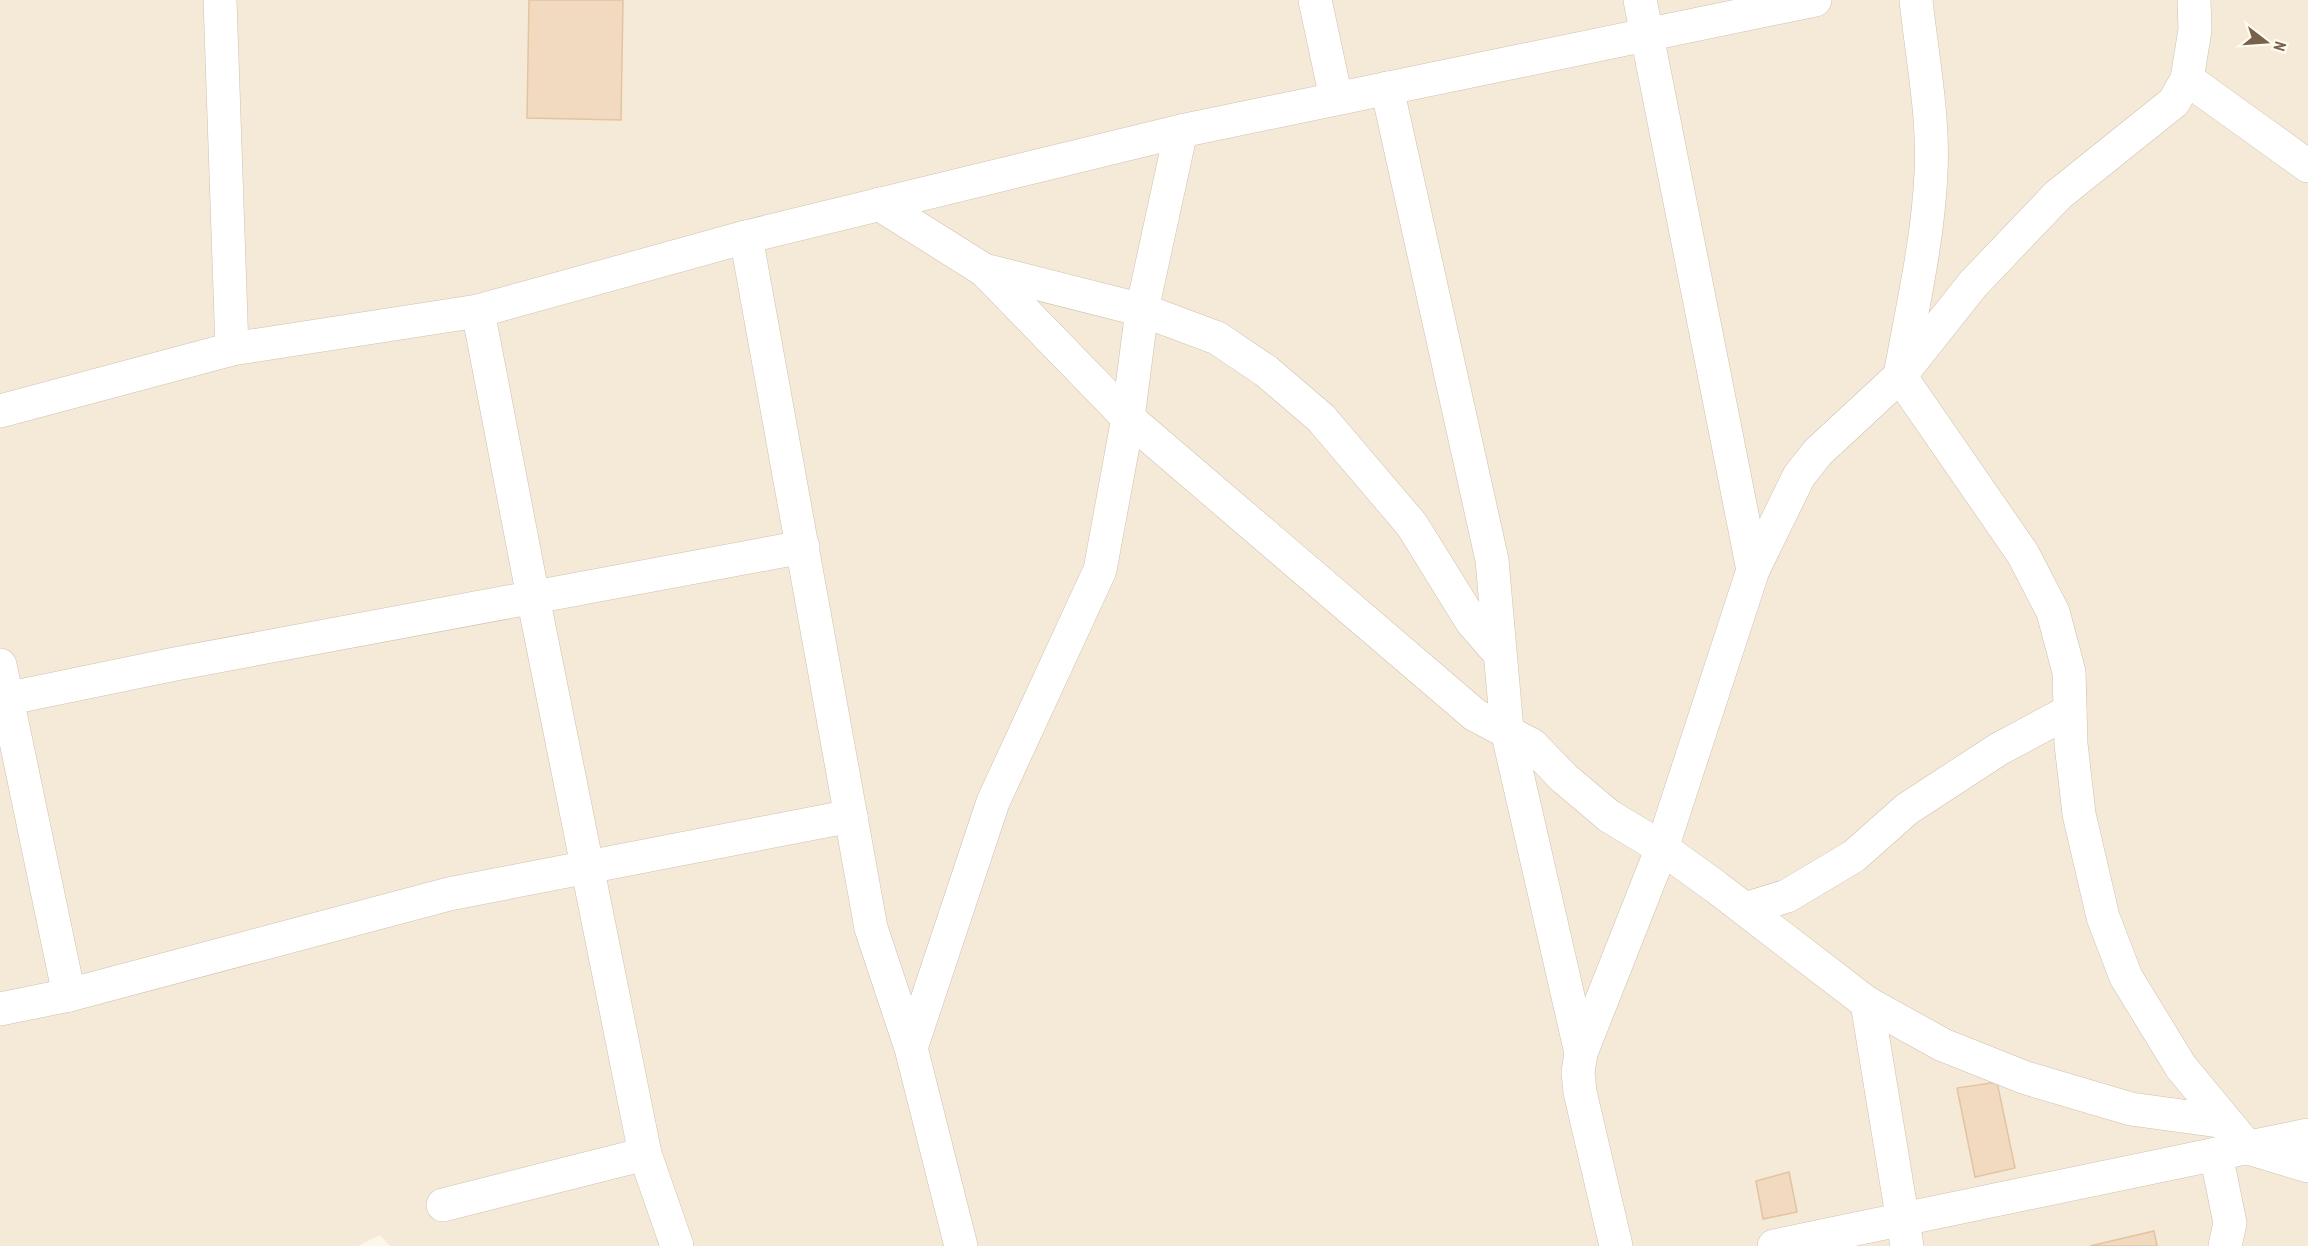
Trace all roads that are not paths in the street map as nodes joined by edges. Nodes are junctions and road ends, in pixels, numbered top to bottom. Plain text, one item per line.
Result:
1 (220, 0) edge
2 (1316, 0) edge
3 (1640, 0) edge
4 (1815, 0) edge
5 (1916, 0) edge
6 (2194, 0) edge
7 (1647, 36) junction
8 (2187, 79) junction
9 (1388, 88) junction
10 (1336, 99) junction
11 (1181, 131) junction
12 (2308, 166) edge
13 (879, 204) junction
14 (746, 237) junction
15 (984, 270) junction
16 (1142, 310) junction
17 (478, 311) junction
18 (232, 349) junction
19 (1900, 376) junction
20 (0, 411) edge
21 (1128, 418) junction
22 (803, 547) junction
23 (1753, 570) junction
24 (533, 597) junction
25 (1498, 653) junction
26 (0, 665) edge
27 (4, 700) edge
28 (2070, 711) junction
29 (1507, 730) junction
30 (851, 816) junction
31 (1662, 848) junction
32 (588, 867) junction
33 (1745, 909) junction
34 (69, 995) junction
35 (1867, 1003) junction
36 (0, 1009) edge
37 (911, 1048) junction
38 (1581, 1053) junction
39 (2226, 1122) junction
40 (2308, 1135) edge
41 (2248, 1148) junction
42 (645, 1154) junction
43 (2216, 1154) junction
44 (2308, 1166) edge
45 (443, 1205) dead end
46 (1905, 1233) edge
47 (677, 1246) edge
48 (962, 1246) edge
49 (1616, 1246) edge
50 (1774, 1246) edge
51 (2225, 1246) edge

1 - 18 street
2 - 10 street
3 - 7 street
4 - 7 street
5 - 19 street
6 - 8 street
7 - 9 street
7 - 23 street
8 - 12 street
8 - 19 street
9 - 10 street
9 - 25 street
10 - 11 street
11 - 13 street
11 - 16 street
13 - 14 street
13 - 15 street
14 - 17 street
14 - 22 street
15 - 16 street
15 - 21 street
16 - 21 street
16 - 25 street
17 - 18 street
17 - 24 street
18 - 20 street
19 - 23 street
19 - 28 street
21 - 29 street
21 - 37 street
22 - 24 street
22 - 30 street
23 - 31 street
24 - 27 street
24 - 32 street
25 - 29 street
26 - 27 street
27 - 34 street
28 - 33 street
28 - 39 street
29 - 31 street
29 - 38 street
30 - 32 street
30 - 37 street
31 - 33 street
31 - 38 street
32 - 34 street
32 - 42 street
33 - 35 street
34 - 36 street
35 - 39 street
35 - 46 street
37 - 48 street
38 - 49 street
39 - 41 street
40 - 41 street
41 - 43 street
41 - 44 street
42 - 45 street
42 - 47 street
43 - 46 street
43 - 51 street
46 - 50 street

